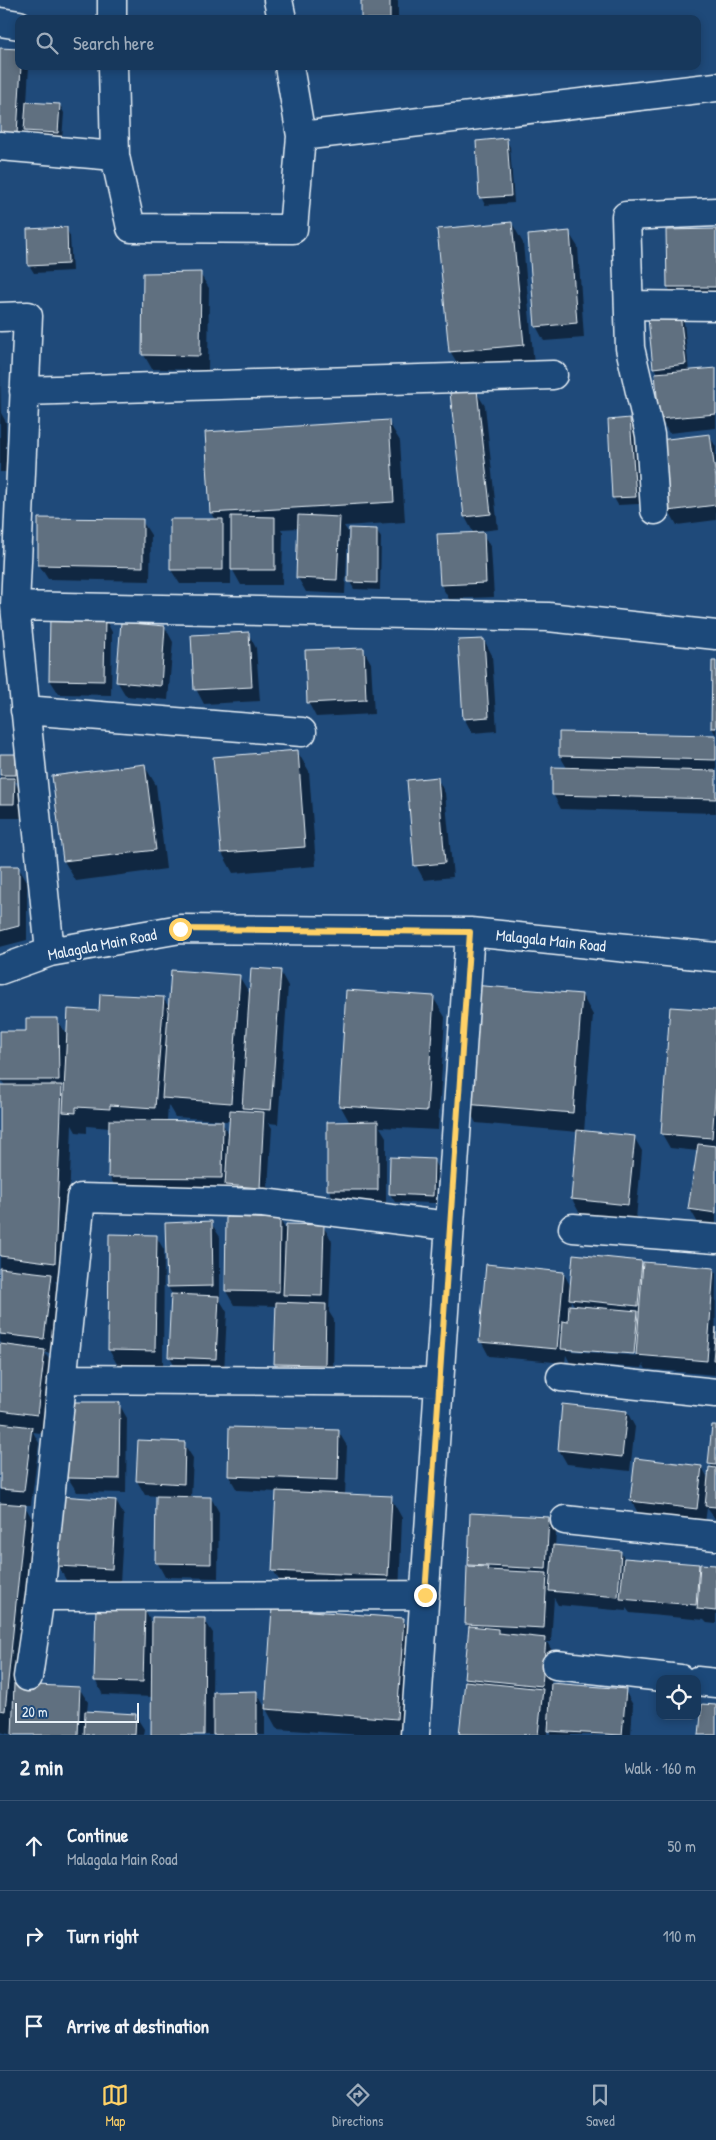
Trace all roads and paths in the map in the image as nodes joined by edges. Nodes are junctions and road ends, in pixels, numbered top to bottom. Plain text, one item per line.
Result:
1 (112, 0) edge
2 (278, 0) edge
3 (112, 15) edge
4 (281, 15) edge
5 (0, 22) edge
6 (15, 24) edge
7 (114, 70) edge
8 (290, 70) edge
9 (716, 87) edge
10 (301, 136) junction
11 (0, 146) edge
12 (114, 156) junction
13 (716, 212) edge
14 (629, 305) junction
15 (716, 306) edge
16 (0, 317) edge
17 (553, 375) dead end
18 (24, 391) junction
19 (655, 510) dead end
20 (15, 606) junction
21 (716, 636) edge
22 (25, 710) junction
23 (302, 732) dead end
24 (470, 932) junction
25 (50, 952) junction
26 (716, 957) edge
27 (0, 970) edge
28 (449, 1226) junction
29 (573, 1228) dead end
30 (716, 1239) edge
31 (561, 1377) dead end
32 (62, 1379) junction
33 (439, 1382) junction
34 (716, 1393) edge
35 (565, 1520) dead end
36 (716, 1536) edge
37 (425, 1595) junction
38 (40, 1596) junction
39 (556, 1665) dead end
40 (656, 1676) edge
41 (28, 1677) dead end
42 (701, 1681) edge
43 (716, 1683) edge
44 (415, 1735) edge

1 - 3 street
2 - 4 street
5 - 6 street
7 - 12 street
8 - 10 street
9 - 10 street
10 - 12 street
11 - 12 street
13 - 14 street
14 - 15 street
14 - 19 street
16 - 18 street
17 - 18 street
18 - 20 street
20 - 21 street
20 - 22 street
22 - 23 street
22 - 25 street
24 - 25 street, Malagala Main Road
24 - 26 street, Malagala Main Road
24 - 28 street
25 - 27 street, Malagala Main Road
28 - 32 street
28 - 33 street
29 - 30 street
31 - 34 street
32 - 33 street
32 - 38 street
33 - 37 street
35 - 36 street
37 - 38 street
37 - 44 street
38 - 41 street
39 - 40 street
42 - 43 street

